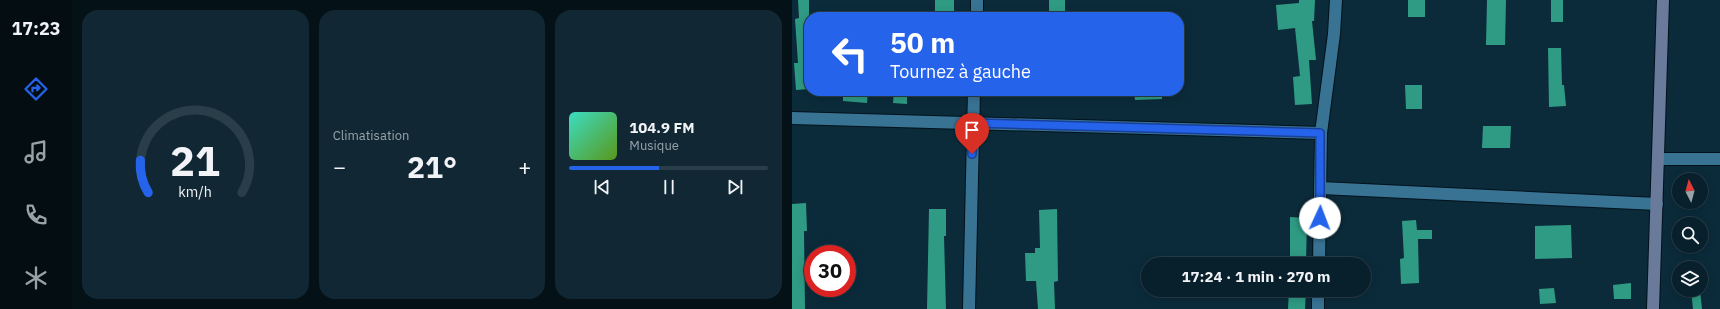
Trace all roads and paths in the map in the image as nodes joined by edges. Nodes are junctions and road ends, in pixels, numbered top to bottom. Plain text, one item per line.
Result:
1 (977, 0) edge
2 (1336, 0) edge
3 (1663, 0) edge
4 (977, 12) edge
5 (974, 96) edge
6 (792, 118) edge
7 (973, 123) junction
8 (1320, 133) junction
9 (1658, 159) junction
10 (1720, 159) edge
11 (1321, 188) junction
12 (1657, 204) junction
13 (1319, 257) edge
14 (1318, 297) edge
15 (969, 309) edge
16 (1318, 309) edge
17 (1653, 309) edge

1 - 4 street
2 - 8 street
3 - 9 street
5 - 7 street
6 - 7 street
7 - 8 street
7 - 15 street
8 - 11 street
9 - 10 street
9 - 12 street
11 - 12 street
11 - 13 street
12 - 17 street
14 - 16 street

